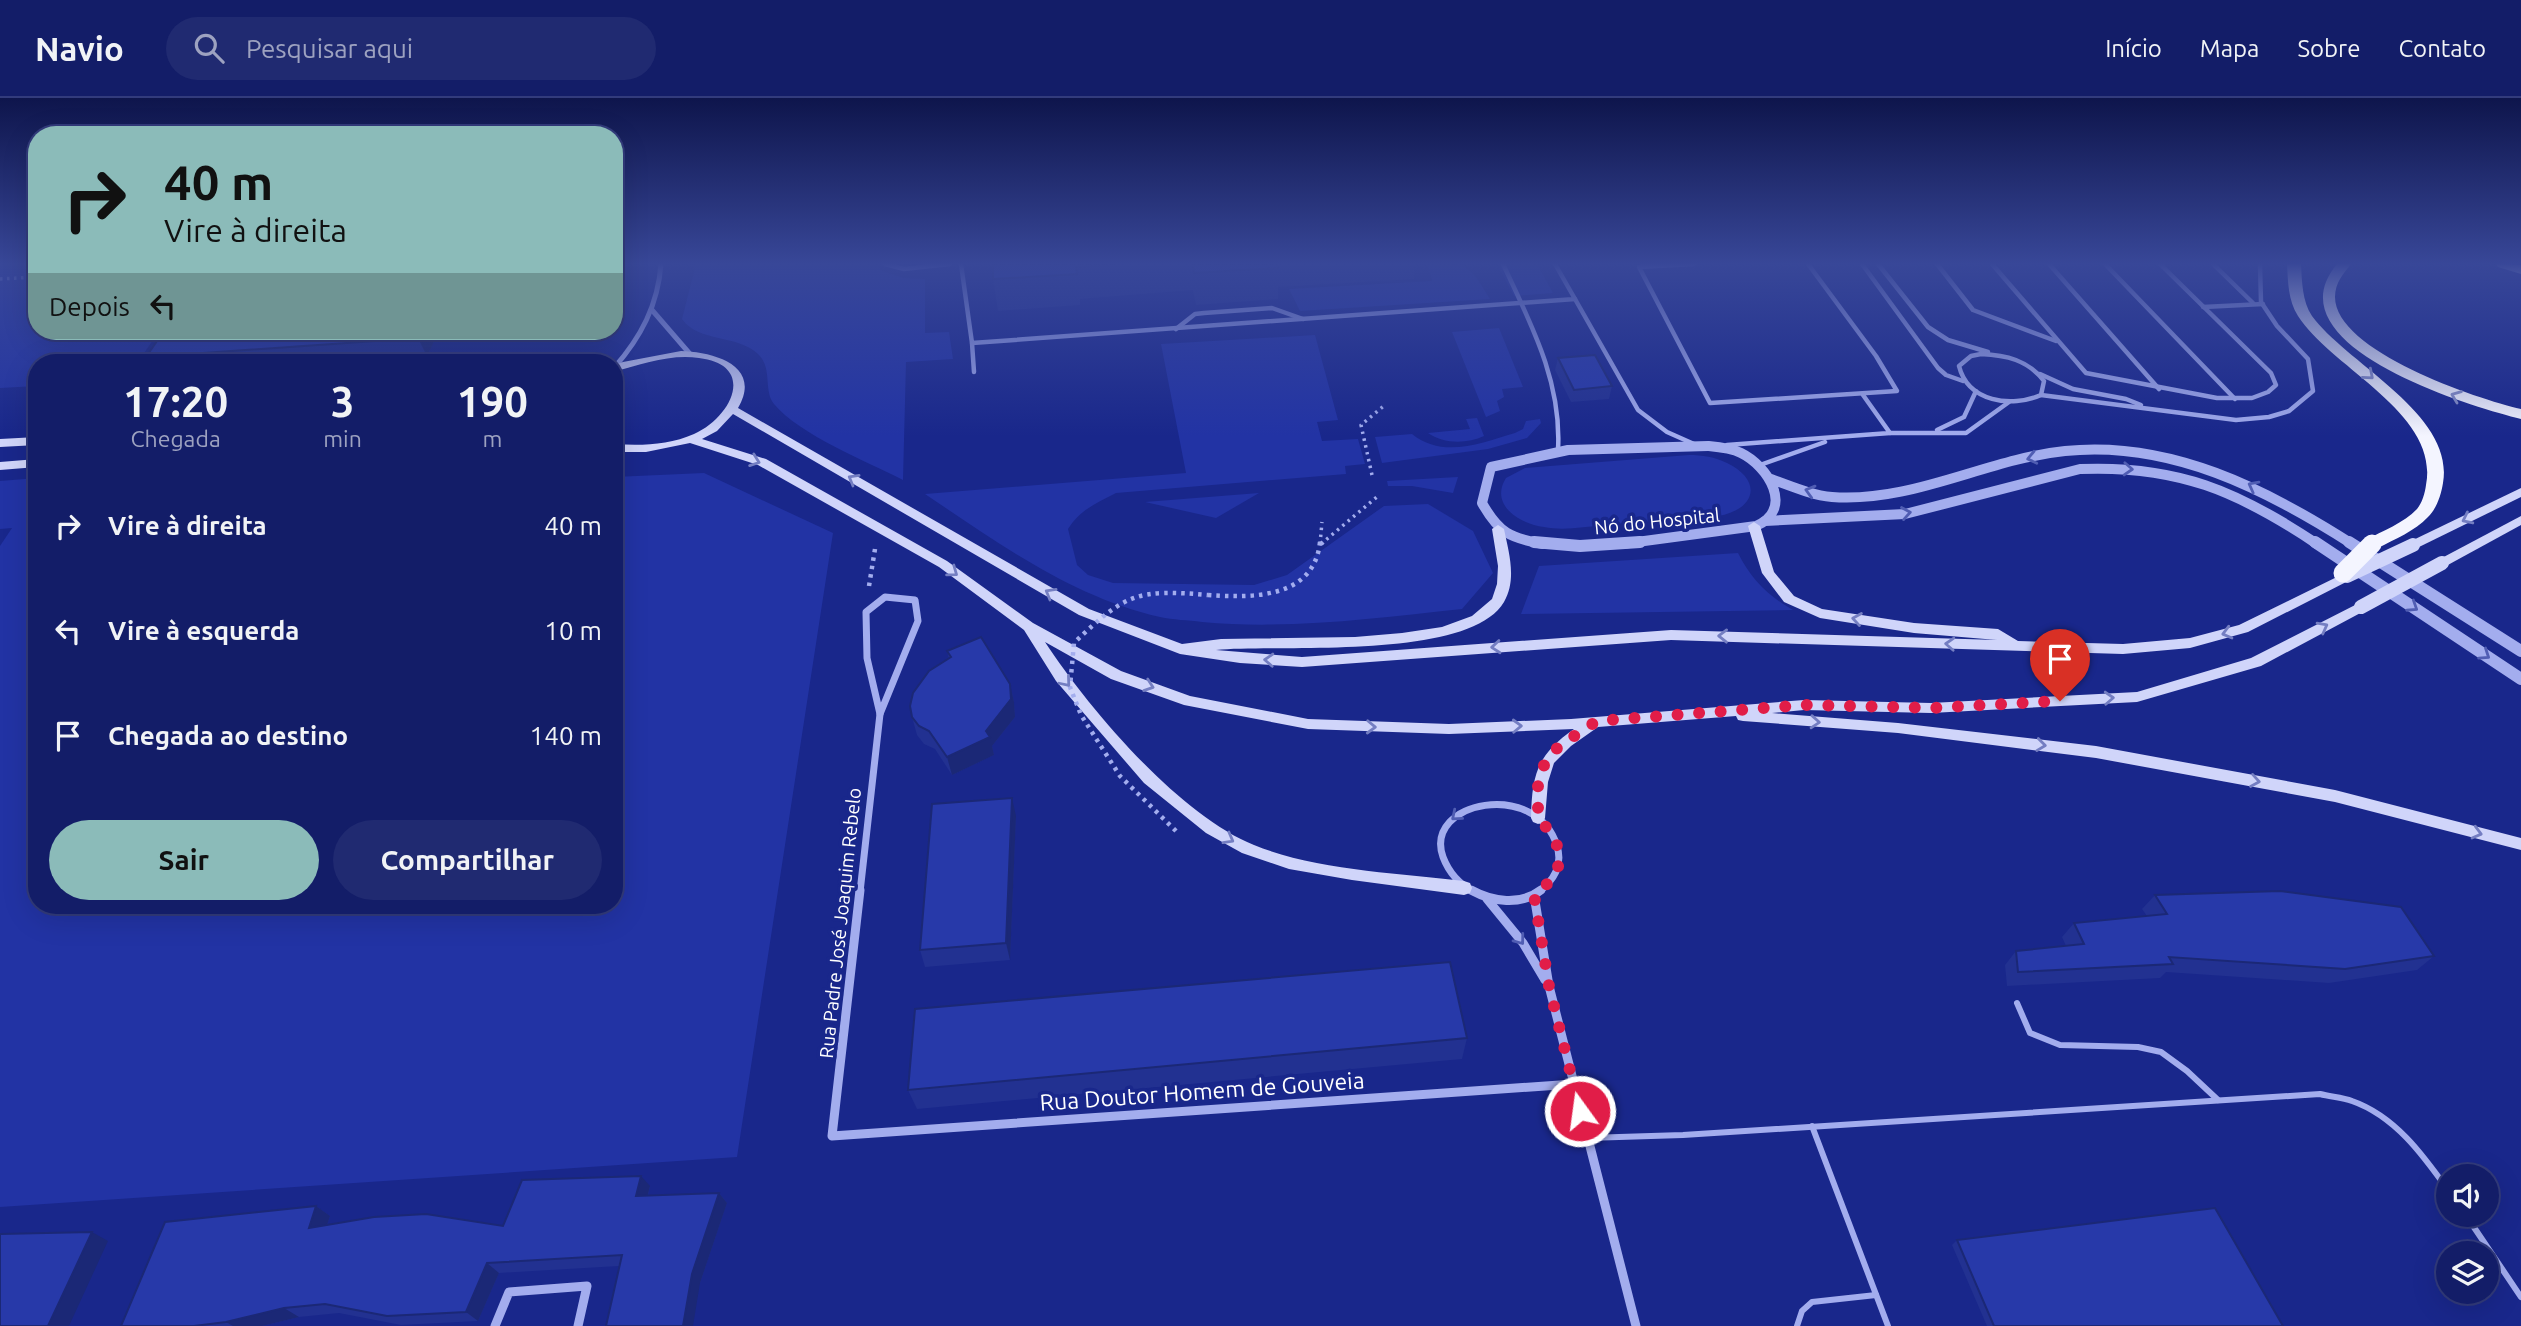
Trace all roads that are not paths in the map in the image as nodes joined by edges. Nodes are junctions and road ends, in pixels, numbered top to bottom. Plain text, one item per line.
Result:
1 (646, 321) edge
2 (662, 321) edge
3 (969, 321) edge
4 (1186, 321) edge
5 (1289, 321) edge
6 (1528, 321) edge
7 (1588, 321) edge
8 (1665, 321) edge
9 (1850, 321) edge
10 (1904, 321) edge
11 (1923, 321) edge
12 (1999, 321) edge
13 (2041, 321) edge
14 (2099, 321) edge
15 (2160, 321) edge
16 (2218, 321) edge
17 (2274, 321) edge
18 (2310, 321) edge
19 (2337, 321) edge
20 (1175, 330) junction
21 (2059, 342) junction
22 (972, 343) junction
23 (690, 354) junction
24 (1994, 354) junction
25 (623, 359) edge
26 (623, 365) edge
27 (974, 372) dead end
28 (2040, 374) junction
29 (1963, 381) junction
30 (2159, 389) junction
31 (1976, 391) junction
32 (1863, 395) junction
33 (2041, 395) junction
34 (2235, 399) junction
35 (2009, 402) junction
36 (2147, 408) junction
37 (732, 409) junction
38 (2521, 414) edge
39 (1936, 431) junction
40 (1890, 433) junction
41 (690, 439) junction
42 (1835, 439) junction
43 (28, 441) edge
44 (0, 443) edge
45 (1697, 445) junction
46 (1713, 446) junction
47 (623, 449) edge
48 (1558, 450) junction
49 (28, 464) edge
50 (1759, 465) junction
51 (0, 466) edge
52 (1771, 479) junction
53 (2521, 492) edge
54 (2521, 520) edge
55 (1759, 524) junction
56 (1498, 529) junction
57 (2341, 577) junction
58 (1028, 626) junction
59 (2019, 648) junction
60 (1180, 649) junction
61 (2521, 651) edge
62 (2521, 679) edge
63 (1698, 713) junction
64 (880, 714) junction
65 (1597, 721) junction
66 (1538, 818) junction
67 (2521, 844) edge
68 (1464, 888) junction
69 (1534, 895) junction
70 (1486, 898) junction
71 (1549, 986) junction
72 (2017, 1003) dead end
73 (1574, 1084) junction
74 (2218, 1100) junction
75 (1812, 1126) junction
76 (832, 1136) joint
77 (1587, 1138) junction
78 (2436, 1172) edge
79 (2474, 1227) edge
80 (1876, 1295) junction
81 (2521, 1297) edge
82 (495, 1326) edge
83 (578, 1326) edge
84 (1636, 1326) edge
85 (1797, 1326) edge
86 (1888, 1326) edge

1 - 25 street
2 - 23 street
3 - 22 lane
4 - 20 lane
5 - 20 lane
6 - 48 lane
7 - 45 lane
8 - 32 lane
9 - 32 lane
10 - 29 lane
11 - 24 lane
12 - 21 lane
13 - 21 lane
14 - 30 lane
15 - 34 lane
16 - 34 lane
17 - 36 lane
18 -> 57 highway, bridge
38 -> 19 highway
20 - 22 lane
21 - 30 lane
22 - 27 lane
23 - 26 main road
23 - 37 main road
24 - 28 lane
24 - 29 lane
28 - 33 lane
28 - 36 lane
29 - 31 lane
30 - 34 lane
31 - 35 lane
31 - 39 lane
32 - 40 lane
33 - 35 lane
33 - 36 lane
35 - 39 lane
37 - 41 main road
60 -> 37 main road
39 - 40 lane
40 - 42 lane
41 - 47 main road
41 -> 58 main road
42 - 46 lane
42 - 50 lane
43 - 44 main road
45 - 46 street
45 - 48 street
46 - 50 street
48 - 56 street
49 - 51 main road
50 - 52 street
52 - 55 street
61 -> 52 street
53 -> 57 main road, bridge
63 -> 54 main road, bridge
55 - 56 street, Nó do Hospital
59 -> 55 main road
55 -> 62 street, Nó do Hospital
56 - 60 main road
57 -> 59 main road
58 -> 65 main road
58 -> 68 main road
59 -> 60 main road
63 - 65 main road
63 -> 67 main road
64 - 64 street
64 - 76 street, Rua Padre José Joaquim Rebelo
65 - 66 main road
66 -> 68 street
66 - 69 street
68 - 70 street
69 - 70 street
69 - 71 street
70 -> 71 street
71 - 73 street
72 - 74 lane
73 - 76 street, Rua Doutor Homem de Gouveia
73 - 77 street
74 - 75 lane
74 - 78 lane
75 - 77 lane
75 - 80 lane
77 - 84 street
79 - 81 lane
80 - 85 lane
80 - 86 lane
82 - 83 street

